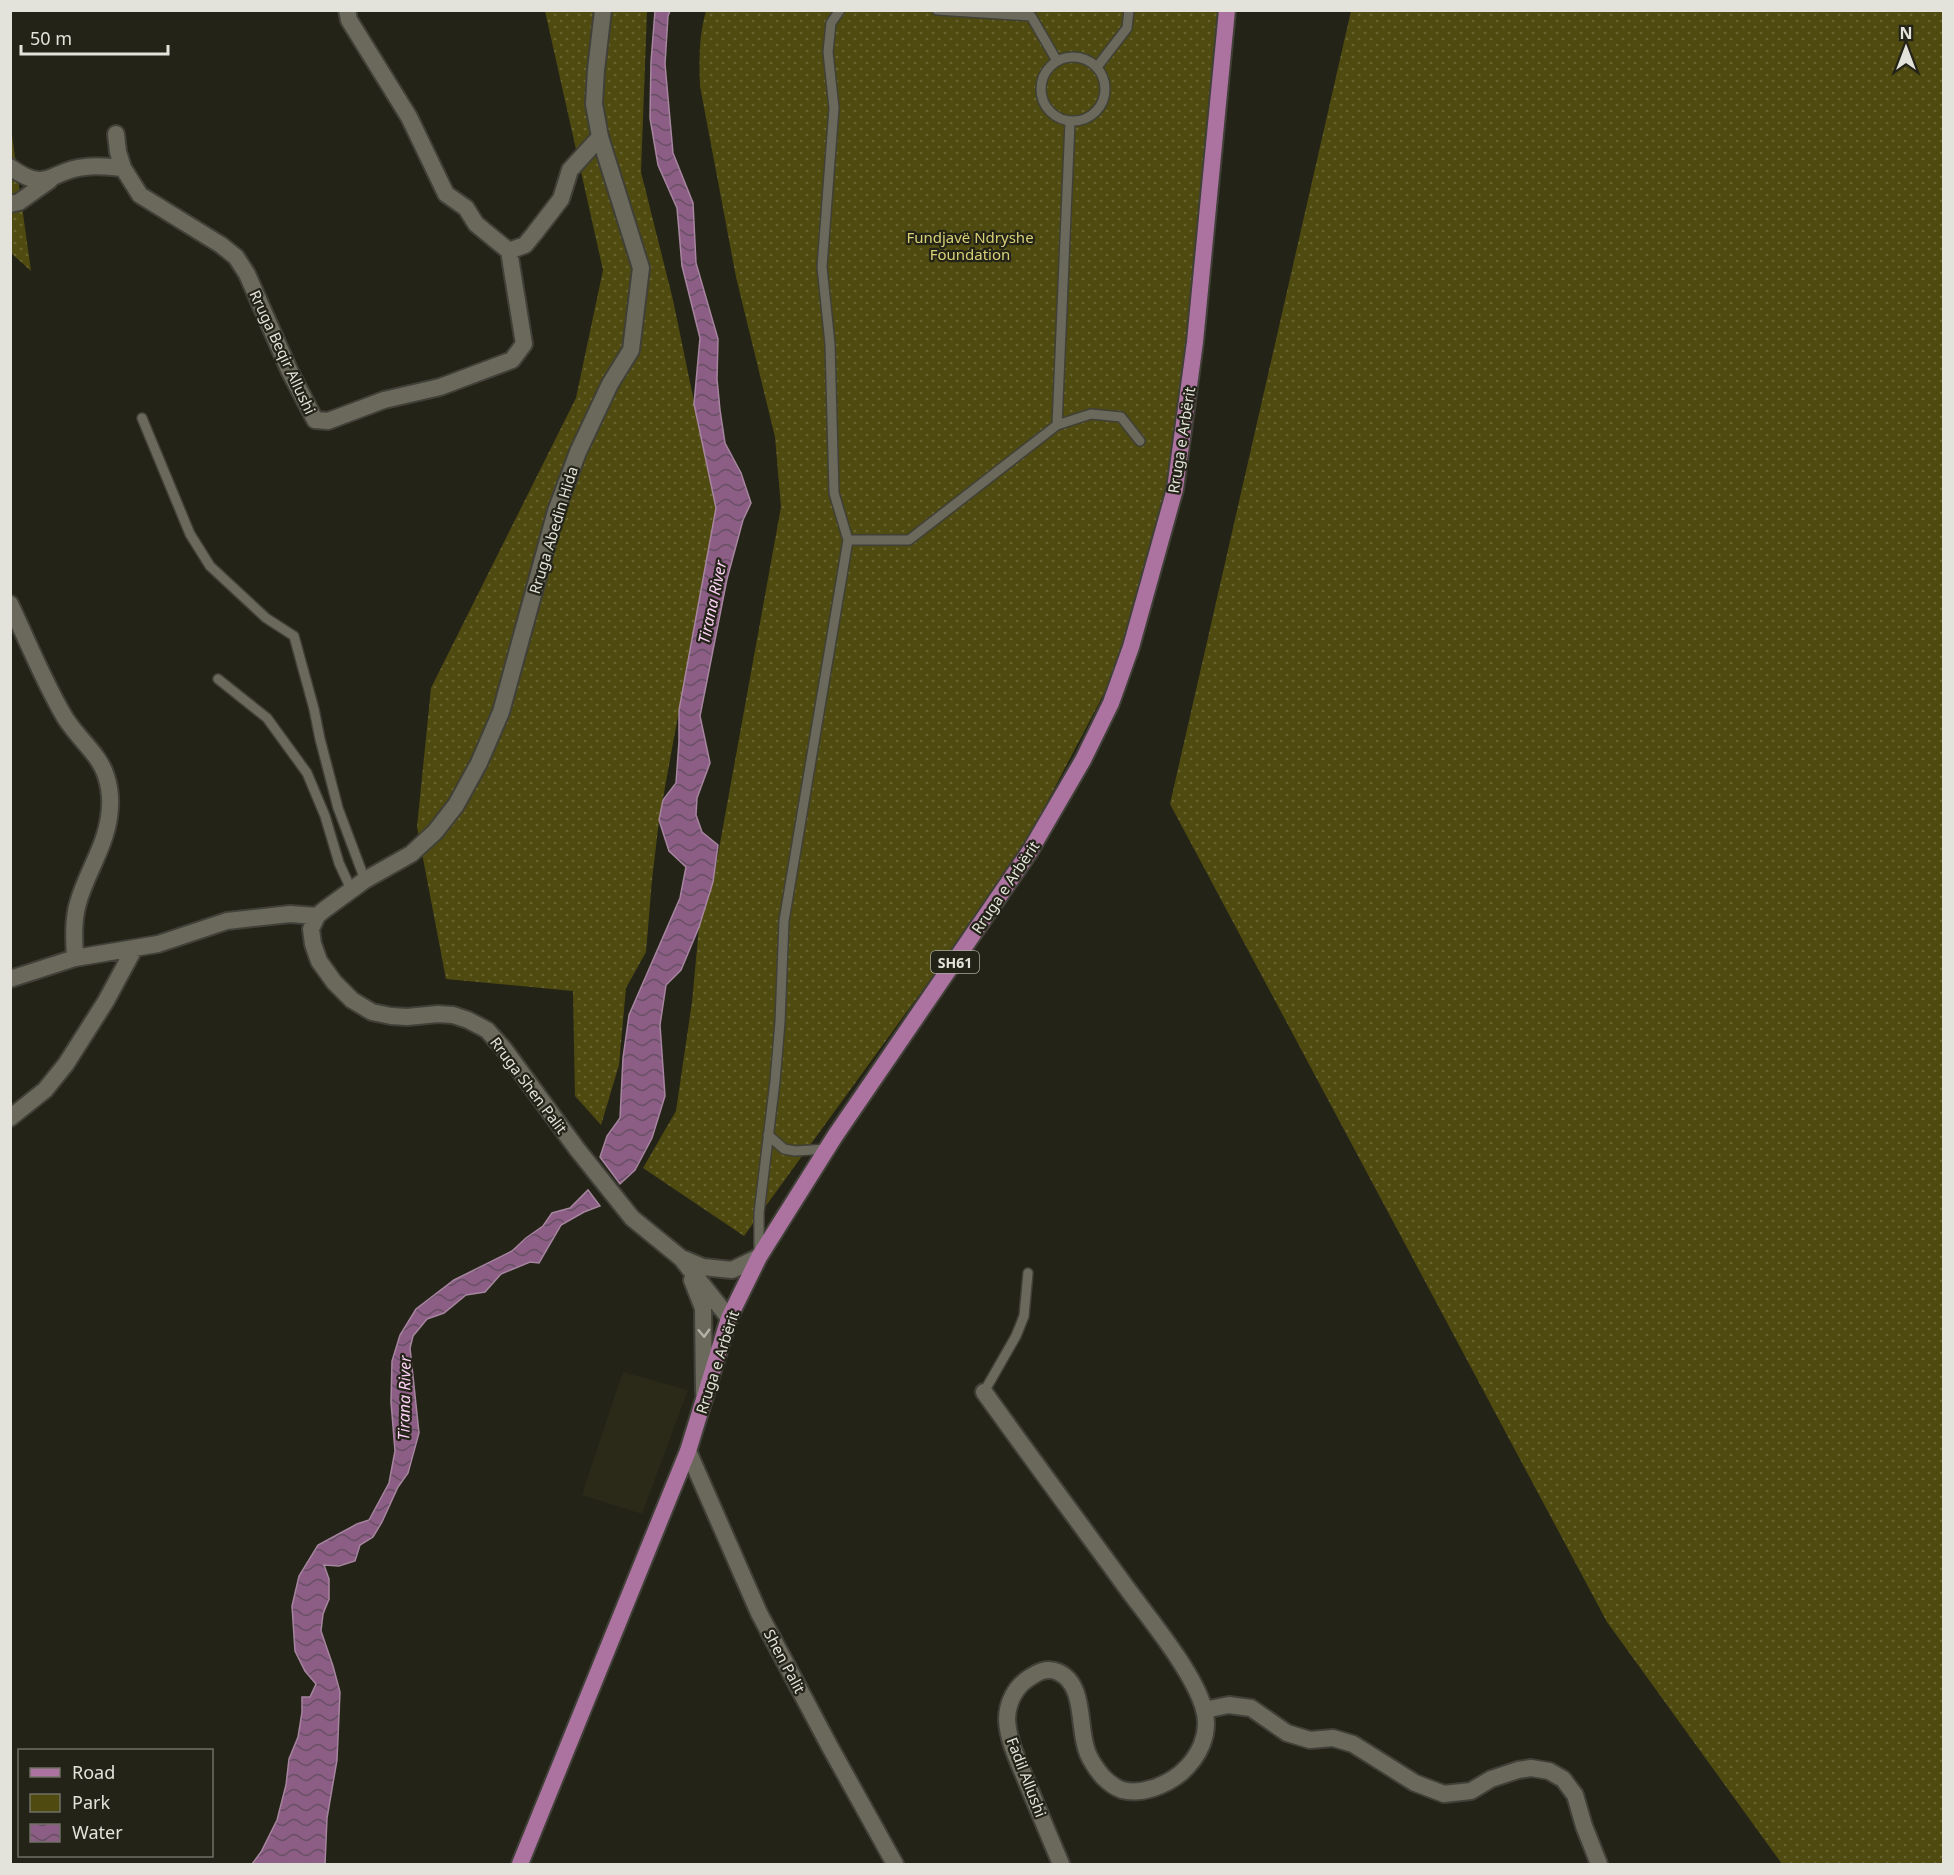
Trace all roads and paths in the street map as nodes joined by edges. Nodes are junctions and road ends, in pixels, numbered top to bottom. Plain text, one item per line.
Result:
1 (347, 10) edge
2 (603, 10) edge
3 (840, 10) edge
4 (937, 10) edge
5 (1129, 10) edge
6 (1227, 10) edge
7 (1057, 61) junction
8 (1097, 67) junction
9 (1070, 122) junction
10 (116, 134) dead end
11 (600, 137) junction
12 (10, 167) edge
13 (123, 168) junction
14 (53, 178) junction
15 (10, 204) edge
16 (509, 251) junction
17 (142, 418) dead end
18 (1057, 425) junction
19 (1140, 441) dead end
20 (848, 540) junction
21 (10, 604) edge
22 (219, 679) dead end
23 (358, 885) junction
24 (317, 916) junction
25 (134, 949) junction
26 (75, 957) junction
27 (10, 979) edge
28 (10, 1118) edge
29 (768, 1135) junction
30 (827, 1149) junction
31 (759, 1257) junction
32 (681, 1258) junction
33 (1028, 1273) dead end
34 (729, 1318) junction
35 (984, 1392) joint
36 (704, 1399) junction
37 (688, 1451) junction
38 (1204, 1710) junction
39 (520, 1864) edge
40 (895, 1864) edge
41 (1061, 1864) edge
42 (1599, 1864) edge

1 - 16 street
2 - 11 street, Rruga Abedin Hida
3 - 20 lane
4 - 7 lane
5 - 8 lane
6 - 30 main road, Rruga e Arbërit / SH61
7 - 8 lane
7 - 9 lane
8 - 9 lane
9 - 18 lane
10 - 13 street, Rruga Beqir Allushi
11 - 16 street
11 - 23 street, Rruga Abedin Hida
12 - 14 street
13 - 14 street
13 - 16 street, Rruga Beqir Allushi
14 - 15 street
17 - 23 lane
18 - 19 lane
18 - 20 lane
20 - 29 lane
21 - 26 street
22 - 23 lane
23 - 24 street, Rruga Abedin Hida
24 - 25 street
24 - 32 street, Rruga Shen Palit
25 - 26 street
25 - 28 street
26 - 27 street
29 - 30 lane
29 - 31 lane
30 - 31 main road, Rruga e Arbërit / SH61
31 - 32 street
31 - 34 main road, Rruga e Arbërit / SH61
32 - 34 street, Rruga Shen Palit
32 -> 36 street
33 - 35 lane
34 - 36 main road, Rruga e Arbërit / SH61
35 - 38 street, Fadil Allushi
36 - 37 main road, Rruga e Arbërit / SH61
37 - 39 main road, Rruga e Arbërit / SH61
37 - 40 street, Shen Palit
38 - 41 street, Fadil Allushi
38 - 42 street

